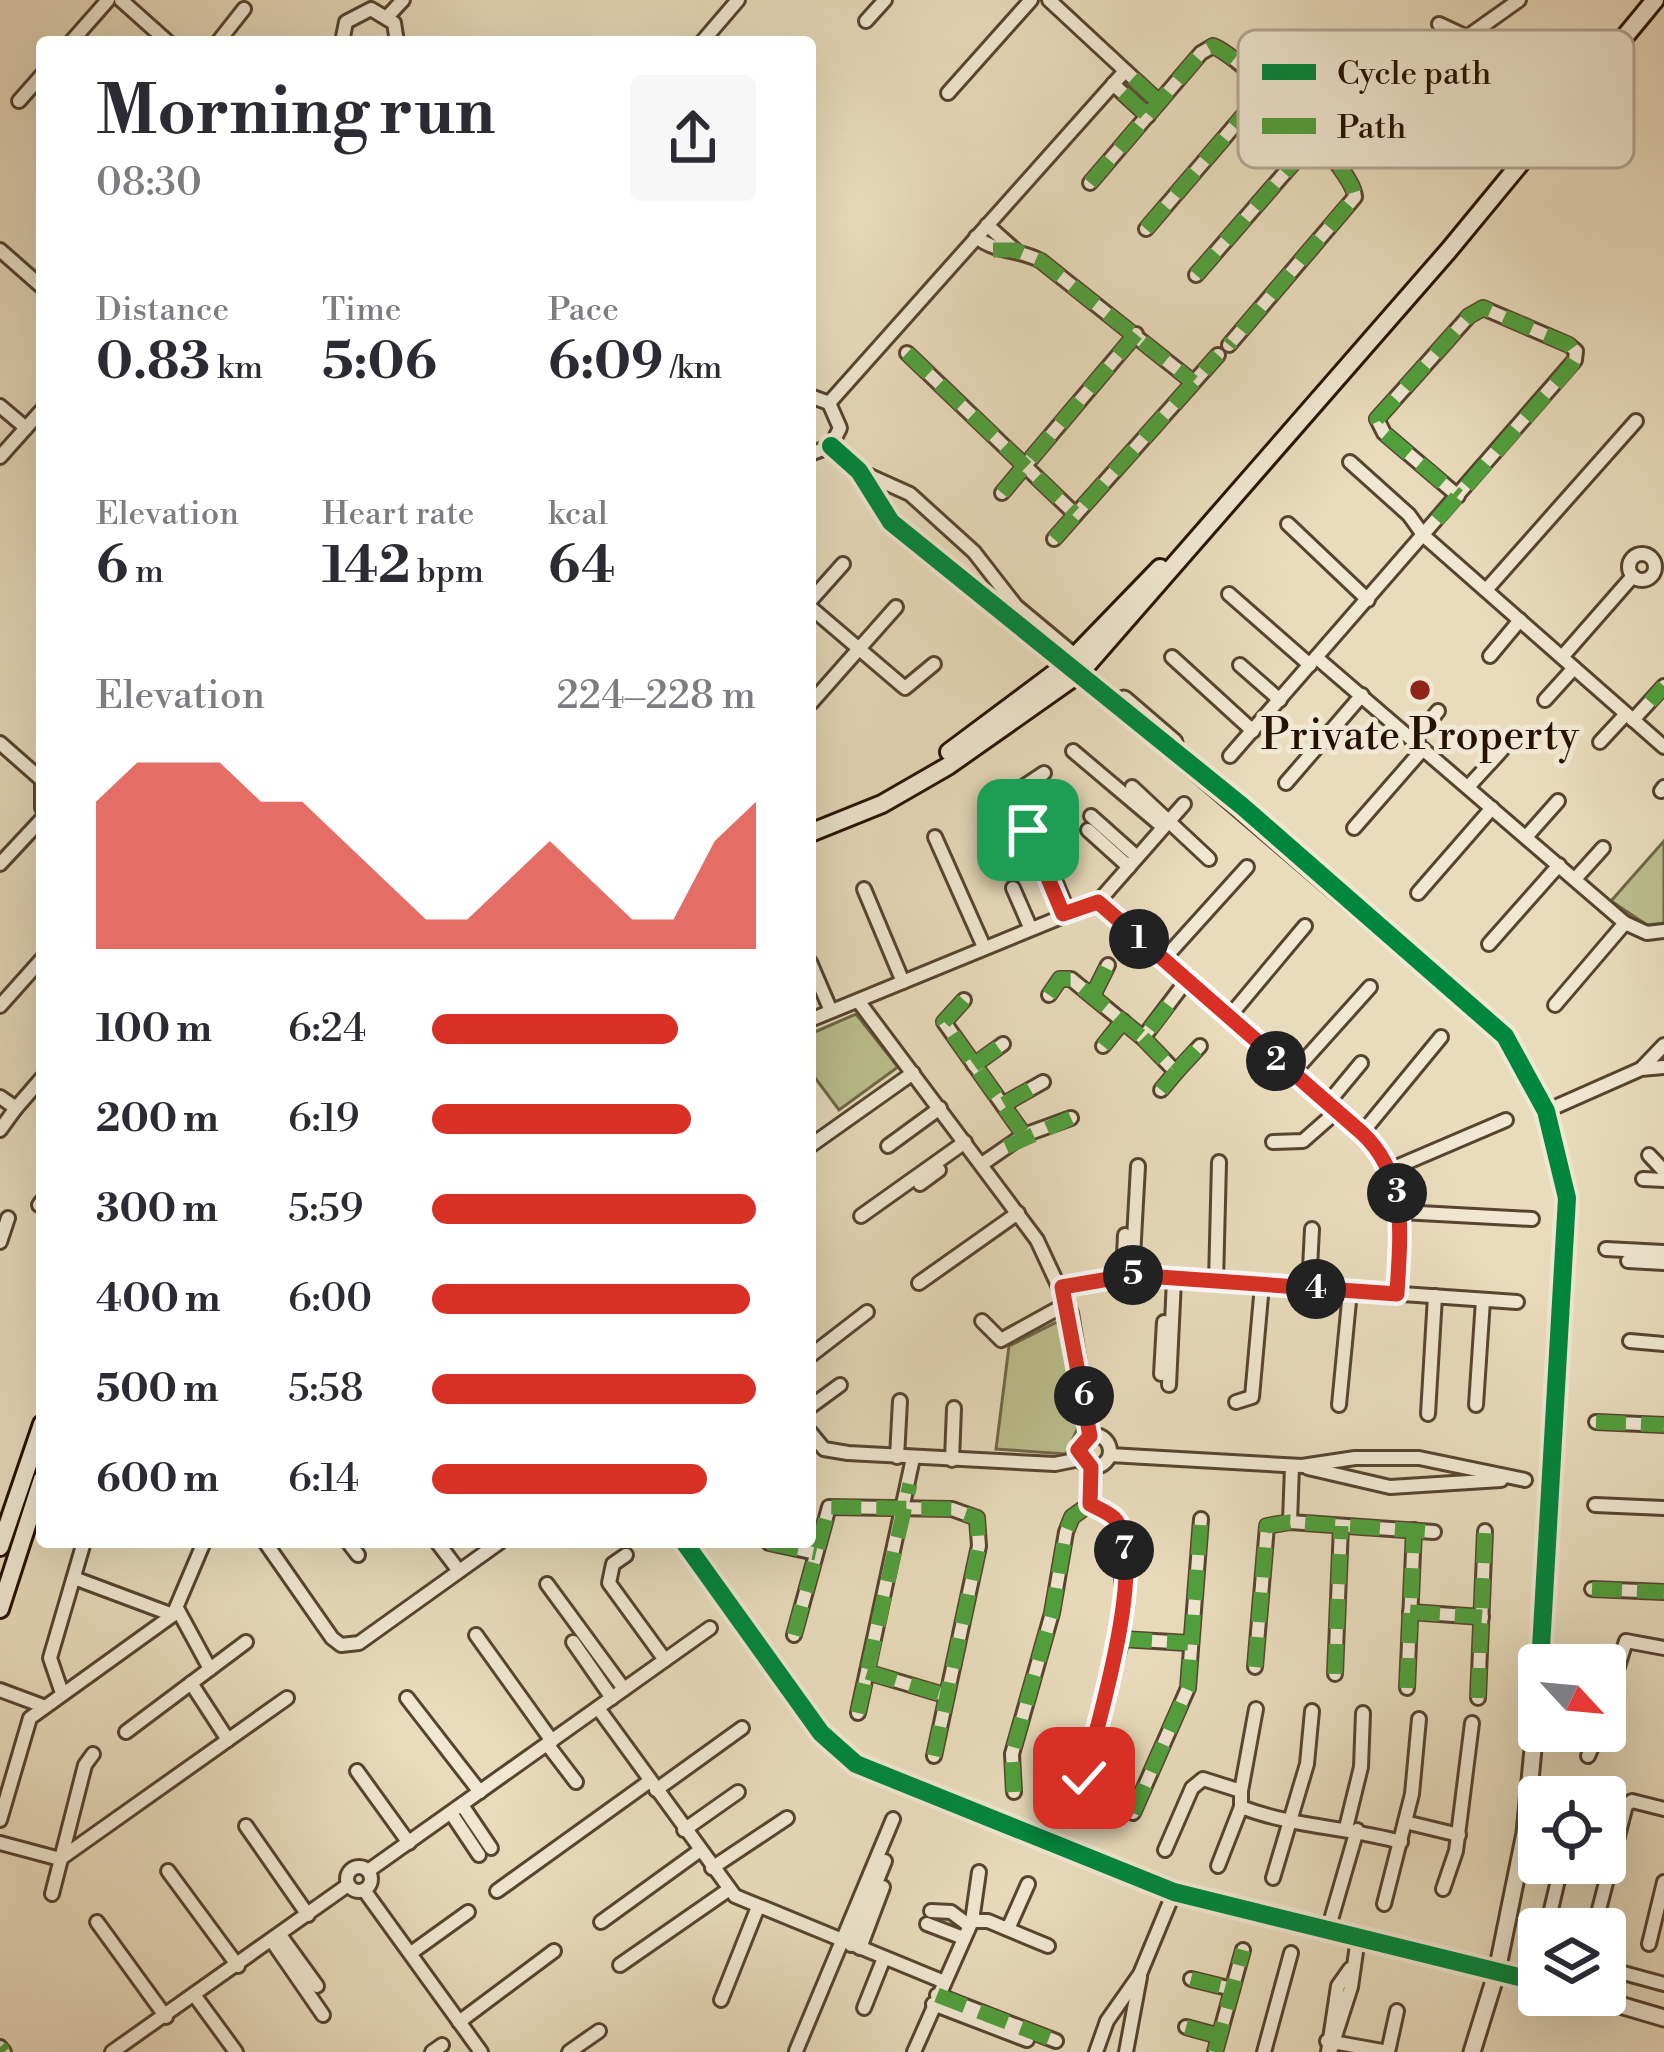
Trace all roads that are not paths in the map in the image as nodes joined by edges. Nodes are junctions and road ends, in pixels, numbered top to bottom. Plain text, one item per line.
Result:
1 (108, 0) edge
2 (121, 0) edge
3 (403, 0) edge
4 (739, 0) edge
5 (885, 0) edge
6 (1031, 0) edge
7 (1049, 0) edge
8 (1519, 0) edge
9 (1655, 0) edge
10 (244, 9) dead end
11 (388, 16) junction
12 (866, 21) dead end
13 (1439, 24) dead end
14 (1452, 30) edge
15 (1477, 30) edge
16 (1630, 30) edge
17 (76, 36) edge
18 (161, 36) edge
19 (223, 36) edge
20 (344, 36) edge
21 (396, 36) edge
22 (707, 36) edge
23 (1238, 66) edge
24 (1124, 71) junction
25 (36, 82) edge
26 (1113, 84) junction
27 (948, 93) dead end
28 (19, 101) dead end
29 (1160, 102) junction
30 (1148, 116) junction
31 (1238, 122) edge
32 (1289, 168) edge
33 (1340, 168) edge
34 (1517, 168) edge
35 (1090, 183) dead end
36 (987, 225) junction
37 (1146, 229) dead end
38 (976, 237) junction
39 (0, 250) edge
40 (1015, 250) junction
41 (1196, 275) dead end
42 (36, 282) edge
43 (1136, 334) junction
44 (907, 352) dead end
45 (1193, 382) junction
46 (816, 398) edge
47 (829, 403) junction
48 (0, 406) edge
49 (36, 417) edge
50 (1636, 422) dead end
51 (26, 428) junction
52 (831, 446) junction
53 (816, 452) edge
54 (0, 457) edge
55 (1350, 462) dead end
56 (1023, 469) junction
57 (859, 471) junction
58 (1002, 493) dead end
59 (1458, 496) junction
60 (925, 508) junction
61 (1074, 513) junction
62 (1288, 524) dead end
63 (905, 532) junction
64 (955, 535) junction
65 (1424, 536) junction
66 (1054, 538) dead end
67 (1664, 544) edge
68 (934, 559) junction
69 (843, 564) dead end
70 (1486, 590) junction
71 (1229, 594) dead end
72 (816, 597) edge
73 (1368, 600) junction
74 (896, 607) dead end
75 (816, 610) edge
76 (1520, 620) junction
77 (858, 650) junction
78 (1490, 656) dead end
79 (1172, 657) dead end
80 (1562, 658) junction
81 (1314, 662) junction
82 (934, 664) dead end
83 (1078, 665) junction
84 (1240, 665) dead end
85 (1574, 668) junction
86 (1664, 686) edge
87 (1362, 695) junction
88 (816, 697) edge
89 (1280, 700) junction
90 (1545, 700) dead end
91 (1657, 701) edge
92 (1438, 711) dead end
93 (1629, 717) junction
94 (1252, 731) junction
95 (1600, 742) dead end
96 (0, 743) edge
97 (1419, 745) junction
98 (1664, 747) edge
99 (1502, 750) dead end
100 (1073, 751) dead end
101 (1230, 757) dead end
102 (1044, 773) dead end
103 (36, 776) edge
104 (1286, 783) dead end
105 (1132, 787) dead end
106 (1468, 787) junction
107 (1558, 801) dead end
108 (1184, 804) dead end
109 (1492, 808) junction
110 (1089, 823) dead end
111 (1167, 824) junction
112 (36, 825) edge
113 (1354, 828) dead end
114 (816, 830) edge
115 (1028, 830) dead end
116 (1526, 837) junction
117 (940, 840) dead end
118 (1604, 848) dead end
119 (1209, 860) dead end
120 (1133, 862) junction
121 (0, 864) edge
122 (1558, 866) junction
123 (1247, 867) dead end
124 (1575, 879) junction
125 (1013, 888) dead end
126 (864, 889) dead end
127 (1418, 893) dead end
128 (1098, 902) junction
129 (1066, 913) junction
130 (1625, 922) junction
131 (1305, 926) dead end
132 (1030, 928) junction
133 (1664, 931) edge
134 (1490, 944) dead end
135 (987, 945) junction
136 (1163, 960) junction
137 (1108, 965) dead end
138 (36, 966) edge
139 (816, 979) edge
140 (1186, 981) junction
141 (903, 982) junction
142 (1370, 987) dead end
143 (816, 991) edge
144 (1049, 995) dead end
145 (1093, 995) junction
146 (964, 1000) dead end
147 (859, 1001) junction
148 (1555, 1005) dead end
149 (0, 1006) edge
150 (828, 1012) junction
151 (816, 1017) edge
152 (1228, 1018) junction
153 (1123, 1021) junction
154 (1441, 1037) dead end
155 (1143, 1038) junction
156 (1003, 1044) dead end
157 (1664, 1045) edge
158 (1103, 1046) dead end
159 (1200, 1046) dead end
160 (1360, 1063) dead end
161 (974, 1065) junction
162 (1664, 1067) edge
163 (1642, 1070) junction
164 (913, 1072) junction
165 (1176, 1072) junction
166 (1292, 1075) junction
167 (1043, 1082) dead end
168 (36, 1085) edge
169 (1161, 1090) dead end
170 (0, 1097) edge
171 (1004, 1104) junction
172 (16, 1108) junction
173 (940, 1108) junction
174 (1332, 1108) junction
175 (1546, 1111) junction
176 (1071, 1118) dead end
177 (1506, 1120) dead end
178 (0, 1130) edge
179 (1362, 1133) junction
180 (1024, 1135) junction
181 (816, 1142) edge
182 (1273, 1142) dead end
183 (967, 1144) junction
184 (888, 1146) dead end
185 (1649, 1154) dead end
186 (1219, 1162) dead end
187 (982, 1164) junction
188 (1389, 1170) junction
189 (1133, 1172) dead end
190 (1664, 1176) edge
191 (1643, 1179) dead end
192 (920, 1184) dead end
193 (1401, 1212) junction
194 (1018, 1213) junction
195 (861, 1216) dead end
196 (8, 1218) dead end
197 (1532, 1219) dead end
198 (1312, 1228) dead end
199 (0, 1242) edge
200 (1606, 1249) dead end
201 (1664, 1252) edge
202 (1628, 1261) dead end
203 (1664, 1263) edge
204 (1127, 1275) junction
205 (1170, 1279) junction
206 (1216, 1282) junction
207 (919, 1283) dead end
208 (1262, 1285) junction
209 (1062, 1287) junction
210 (1309, 1288) junction
211 (1350, 1291) junction
212 (1397, 1294) junction
213 (1435, 1296) junction
214 (1484, 1300) junction
215 (1517, 1302) dead end
216 (1068, 1303) junction
217 (867, 1312) dead end
218 (982, 1322) dead end
219 (1630, 1341) dead end
220 (1664, 1344) edge
221 (816, 1351) edge
222 (1165, 1380) dead end
223 (839, 1385) dead end
224 (900, 1401) dead end
225 (816, 1402) edge
226 (1236, 1402) dead end
227 (1340, 1405) dead end
228 (1476, 1405) dead end
229 (954, 1408) dead end
230 (1428, 1414) dead end
231 (1596, 1422) dead end
232 (1664, 1425) edge
233 (1090, 1436) junction
234 (816, 1438) edge
235 (36, 1442) edge
236 (1110, 1455) junction
237 (897, 1457) junction
238 (1419, 1457) junction
239 (913, 1458) junction
240 (952, 1460) junction
241 (1086, 1463) junction
242 (1297, 1466) junction
243 (1525, 1480) junction
244 (1550, 1480) junction
245 (1418, 1486) junction
246 (36, 1495) edge
247 (1090, 1504) junction
248 (1595, 1505) dead end
249 (905, 1508) junction
250 (1664, 1508) edge
251 (1201, 1519) dead end
252 (1290, 1522) junction
253 (1341, 1526) junction
254 (1414, 1530) junction
255 (1485, 1531) dead end
256 (1434, 1532) dead end
257 (0, 1547) edge
258 (82, 1548) edge
259 (202, 1548) edge
260 (269, 1548) edge
261 (353, 1548) edge
262 (442, 1548) edge
263 (492, 1548) edge
264 (688, 1548) edge
265 (793, 1548) edge
266 (816, 1553) junction
267 (358, 1555) dead end
268 (626, 1555) dead end
269 (459, 1571) junction
270 (5, 1577) edge
271 (74, 1578) junction
272 (547, 1584) dead end
273 (1592, 1589) dead end
274 (1664, 1592) edge
275 (0, 1609) edge
276 (1411, 1612) junction
277 (175, 1613) junction
278 (1482, 1617) junction
279 (710, 1628) dead end
280 (476, 1635) dead end
281 (794, 1635) dead end
282 (1122, 1639) junction
283 (246, 1642) dead end
284 (573, 1642) dead end
285 (1188, 1643) junction
286 (1541, 1644) edge
287 (1625, 1644) edge
288 (1664, 1648) edge
289 (664, 1660) junction
290 (1255, 1667) dead end
291 (210, 1669) junction
292 (867, 1672) junction
293 (1335, 1674) dead end
294 (191, 1683) junction
295 (1407, 1688) dead end
296 (0, 1690) edge
297 (62, 1693) junction
298 (618, 1694) junction
299 (944, 1695) junction
300 (407, 1697) dead end
301 (287, 1698) dead end
302 (1478, 1698) dead end
303 (43, 1706) junction
304 (598, 1708) junction
305 (1256, 1708) dead end
306 (1312, 1711) dead end
307 (858, 1713) dead end
308 (1363, 1713) dead end
309 (1419, 1719) dead end
310 (1472, 1723) dead end
311 (742, 1727) dead end
312 (126, 1732) dead end
313 (228, 1740) junction
314 (549, 1742) junction
315 (1534, 1752) edge
316 (1590, 1752) edge
317 (93, 1754) dead end
318 (934, 1756) dead end
319 (1588, 1756) dead end
320 (357, 1771) dead end
321 (1084, 1778) dead end
322 (576, 1782) dead end
323 (653, 1786) junction
324 (1241, 1791) junction
325 (480, 1792) junction
326 (738, 1792) dead end
327 (1014, 1792) dead end
328 (1241, 1807) junction
329 (456, 1809) junction
330 (1664, 1809) edge
331 (1626, 1811) edge
332 (1133, 1813) dead end
333 (787, 1817) dead end
334 (893, 1819) dead end
335 (0, 1820) edge
336 (1405, 1822) junction
337 (1286, 1824) junction
338 (246, 1826) dead end
339 (684, 1829) junction
340 (1351, 1829) junction
341 (1459, 1835) junction
342 (1400, 1842) junction
343 (0, 1843) edge
344 (409, 1843) junction
345 (890, 1849) dead end
346 (1165, 1850) dead end
347 (485, 1851) dead end
348 (698, 1851) junction
349 (60, 1859) junction
350 (1218, 1866) dead end
351 (712, 1868) junction
352 (168, 1871) dead end
353 (368, 1871) junction
354 (980, 1872) dead end
355 (1273, 1877) dead end
356 (1664, 1882) edge
357 (1028, 1884) dead end
358 (348, 1885) junction
359 (884, 1886) dead end
360 (1443, 1889) dead end
361 (364, 1890) junction
362 (728, 1890) junction
363 (496, 1891) dead end
364 (1174, 1892) junction
365 (52, 1894) dead end
366 (1384, 1904) dead end
367 (758, 1907) junction
368 (468, 1912) dead end
369 (308, 1915) junction
370 (929, 1917) dead end
371 (97, 1922) dead end
372 (601, 1922) dead end
373 (966, 1927) junction
374 (1008, 1929) junction
375 (1328, 1930) junction
376 (1358, 1937) junction
377 (276, 1938) junction
378 (1649, 1943) dead end
379 (851, 1945) junction
380 (1048, 1946) dead end
381 (1243, 1950) dead end
382 (554, 1951) dead end
383 (411, 1953) junction
384 (1292, 1953) dead end
385 (884, 1958) junction
386 (620, 1965) dead end
387 (238, 1966) junction
388 (1497, 1970) junction
389 (1140, 1974) junction
390 (1626, 1974) edge
391 (1518, 1976) edge
392 (1191, 1979) dead end
393 (1664, 1984) edge
394 (317, 1986) dead end
395 (1232, 1989) junction
396 (937, 1993) junction
397 (195, 1996) junction
398 (721, 2000) dead end
399 (1626, 2005) edge
400 (865, 2008) dead end
401 (1397, 2011) dead end
402 (323, 2014) dead end
403 (1664, 2015) edge
404 (166, 2017) junction
405 (1107, 2020) junction
406 (459, 2022) junction
407 (1186, 2027) dead end
408 (599, 2031) dead end
409 (1133, 2033) junction
410 (1219, 2036) junction
411 (1027, 2040) dead end
412 (1056, 2041) dead end
413 (1330, 2047) edge
414 (1472, 2048) edge
415 (116, 2051) edge
416 (796, 2051) edge
417 (236, 2052) edge
418 (481, 2052) edge
419 (569, 2052) edge
420 (914, 2052) edge
421 (1096, 2052) edge
422 (1126, 2052) edge
423 (1215, 2052) edge
424 (1264, 2052) edge
425 (1388, 2052) edge

1 - 17 street
2 - 18 street
3 - 11 street
4 - 22 street
5 - 12 street
6 - 27 street
7 - 24 street
8 - 15 street
9 - 16 main road
10 - 19 street
11 - 20 street
11 - 21 street
13 - 14 street
23 - 29 street
24 - 26 street
24 - 29 street
25 - 28 street
26 - 30 street
26 - 36 street
29 - 30 street
30 - 35 street
31 - 37 street
32 - 41 street
33 - 45 street
34 - 83 main road
36 - 38 street
36 - 40 street
38 - 40 street
38 - 47 street
39 - 42 street
40 - 43 street
43 - 45 street
43 - 56 street
44 - 56 street
45 - 61 street
46 - 47 street
47 - 52 street
48 - 51 street
49 - 51 street
50 - 70 street
51 - 54 street
52 - 53 street
52 - 57 street
55 - 65 street
56 - 58 street
56 - 61 street
57 - 60 street
57 - 63 street
59 - 59 street
59 - 65 street
60 - 63 street
60 - 64 street
61 - 66 street
62 - 73 street
63 - 68 street
64 - 68 street
64 - 83 street
65 - 70 street
65 - 73 street
67 - 80 street
68 - 83 street
69 - 72 street
70 - 76 street
71 - 81 street
73 - 81 street
74 - 77 street
75 - 77 street
76 - 78 street
76 - 80 street
77 - 82 street
77 - 88 street
79 - 94 street
80 - 85 street
81 - 87 street
81 - 89 street
83 - 114 main road
83 - 175 street
84 - 89 street
85 - 90 street
85 - 93 street
86 - 91 street
87 - 97 street
87 - 104 street
89 - 94 street
91 - 93 street
92 - 97 street
93 - 95 street
93 - 98 street
94 - 101 street
96 - 103 street
97 - 106 street
97 - 113 street
99 - 106 street
100 - 111 street
102 - 129 street
105 - 111 street
106 - 109 street
107 - 116 street
108 - 111 street
109 - 116 street
109 - 127 street
110 - 120 street
111 - 119 street
111 - 120 street
112 - 121 street
115 - 129 street
116 - 122 street
117 - 135 street
118 - 124 street
120 - 128 street
122 - 124 street
122 - 134 street
123 - 136 street
124 - 130 street
125 - 132 street
126 - 141 street
128 - 129 street
128 - 136 street
129 - 132 street
130 - 133 street
130 - 148 street
131 - 152 street
132 - 135 street
135 - 141 street
136 - 140 street
137 - 145 street
138 - 149 street
139 - 150 street
140 - 152 street
140 - 155 street
141 - 147 street
142 - 166 street
143 - 150 street
144 - 145 street
145 - 153 street
146 - 161 street
147 - 150 street
147 - 164 street
150 - 151 street
152 - 166 street
153 - 155 street
153 - 158 street
154 - 179 street
155 - 165 street
156 - 161 street
157 - 163 street
159 - 165 street
160 - 174 street
161 - 171 street
162 - 163 street
163 - 175 street
164 - 173 street
164 - 181 street
165 - 169 street
166 - 174 street
167 - 171 street
168 - 172 street
170 - 172 street
171 - 180 street
172 - 178 street
173 - 183 street
173 - 184 street
174 - 179 street
174 - 182 street
175 - 244 street
176 - 180 street
177 - 188 street
179 - 188 street
180 - 187 street
183 - 187 street
183 - 192 street
183 - 195 street
185 - 190 street
186 - 206 street
187 - 194 street
188 - 193 street
189 - 204 street
190 - 191 street
193 - 197 street
193 - 212 street
194 - 207 street
194 - 209 street
196 - 199 street
198 - 210 street
200 - 201 street
202 - 203 street
204 - 205 street
204 - 209 street
205 - 206 street
205 - 222 street
206 - 208 street
208 - 210 street
208 - 226 street
209 - 216 street
210 - 211 street
211 - 212 street
211 - 227 street
212 - 213 street
213 - 214 street
213 - 230 street
214 - 215 street
214 - 228 street
216 - 218 street
216 - 233 street
217 - 221 street
219 - 220 street
223 - 225 street
224 - 237 street
229 - 240 street
231 - 232 street
233 - 236 street
233 - 241 street
234 - 237 street
235 - 257 main road
236 - 241 street
236 - 242 street
237 - 239 street
238 - 242 street
238 - 243 street
238 - 245 street
239 - 240 street
239 - 249 street
240 - 241 street
241 - 247 street
242 - 245 street
242 - 252 street
243 - 244 street
243 - 245 street
244 - 286 street
246 - 270 main road
247 - 282 street
247 - 327 street
248 - 250 street
249 - 266 street
249 - 292 street
249 - 299 street
251 - 285 street
252 - 253 street
252 - 290 street
253 - 254 street
253 - 293 street
254 - 256 street
254 - 276 street
255 - 278 street
258 - 271 street
259 - 277 street
260 - 269 street
261 - 267 street
262 - 269 street
263 - 269 street
264 - 364 street
265 - 266 street
266 - 281 street
268 - 289 street
270 - 275 main road
271 - 277 street
271 - 297 street
272 - 298 street
273 - 274 street
276 - 278 street
276 - 295 street
277 - 291 street
277 - 297 street
278 - 302 street
279 - 289 street
280 - 314 street
282 - 285 street
282 - 321 street
283 - 291 street
284 - 298 street
285 - 332 street
287 - 288 street
289 - 298 street
291 - 294 street
292 - 299 street
292 - 307 street
294 - 312 street
294 - 313 street
296 - 303 street
297 - 303 street
298 - 304 street
299 - 318 street
300 - 325 street
301 - 313 street
303 - 335 street
304 - 314 street
304 - 323 street
305 - 324 street
306 - 337 street
308 - 340 street
309 - 336 street
310 - 341 street
311 - 323 street
313 - 349 street
314 - 322 street
314 - 325 street
315 - 388 street
316 - 319 street
317 - 349 street
320 - 344 street
323 - 339 street
323 - 363 street
324 - 328 street
324 - 346 street
325 - 329 street
326 - 339 street
328 - 337 street
328 - 350 street
329 - 344 street
329 - 347 street
330 - 331 street
333 - 351 street
334 - 379 street
336 - 341 street
336 - 342 street
337 - 340 street
337 - 355 street
338 - 369 street
339 - 348 street
340 - 342 street
340 - 375 street
341 - 360 street
342 - 366 street
343 - 349 street
344 - 353 street
345 - 379 street
348 - 351 street
348 - 372 street
349 - 365 street
351 - 362 street
352 - 387 street
353 - 358 street
353 - 361 street
354 - 373 street
356 - 378 street
357 - 374 street
358 - 361 street
358 - 369 street
359 - 379 street
361 - 383 street
362 - 367 street
362 - 386 street
364 - 375 street
364 - 389 street
367 - 379 street
367 - 398 street
368 - 383 street
369 - 377 street
370 - 373 street
371 - 404 street
373 - 374 street
373 - 396 street
374 - 380 street
375 - 376 street
376 - 388 street
376 - 413 street
377 - 387 street
377 - 394 street
377 - 402 street
379 - 385 street
379 - 416 street
381 - 395 street
382 - 406 street
383 - 406 street
384 - 424 street
385 - 396 street
385 - 400 street
387 - 397 street
388 - 391 street
388 - 414 street
389 - 405 street
389 - 409 street
390 - 393 street
392 - 395 street
395 - 410 street
396 - 411 street
396 - 412 street
396 - 420 street
397 - 404 street
397 - 417 street
399 - 403 street
401 - 425 street
404 - 415 street
405 - 409 street
405 - 421 street
406 - 418 street
407 - 410 street
408 - 419 street
409 - 422 street
410 - 423 street
413 - 425 street

